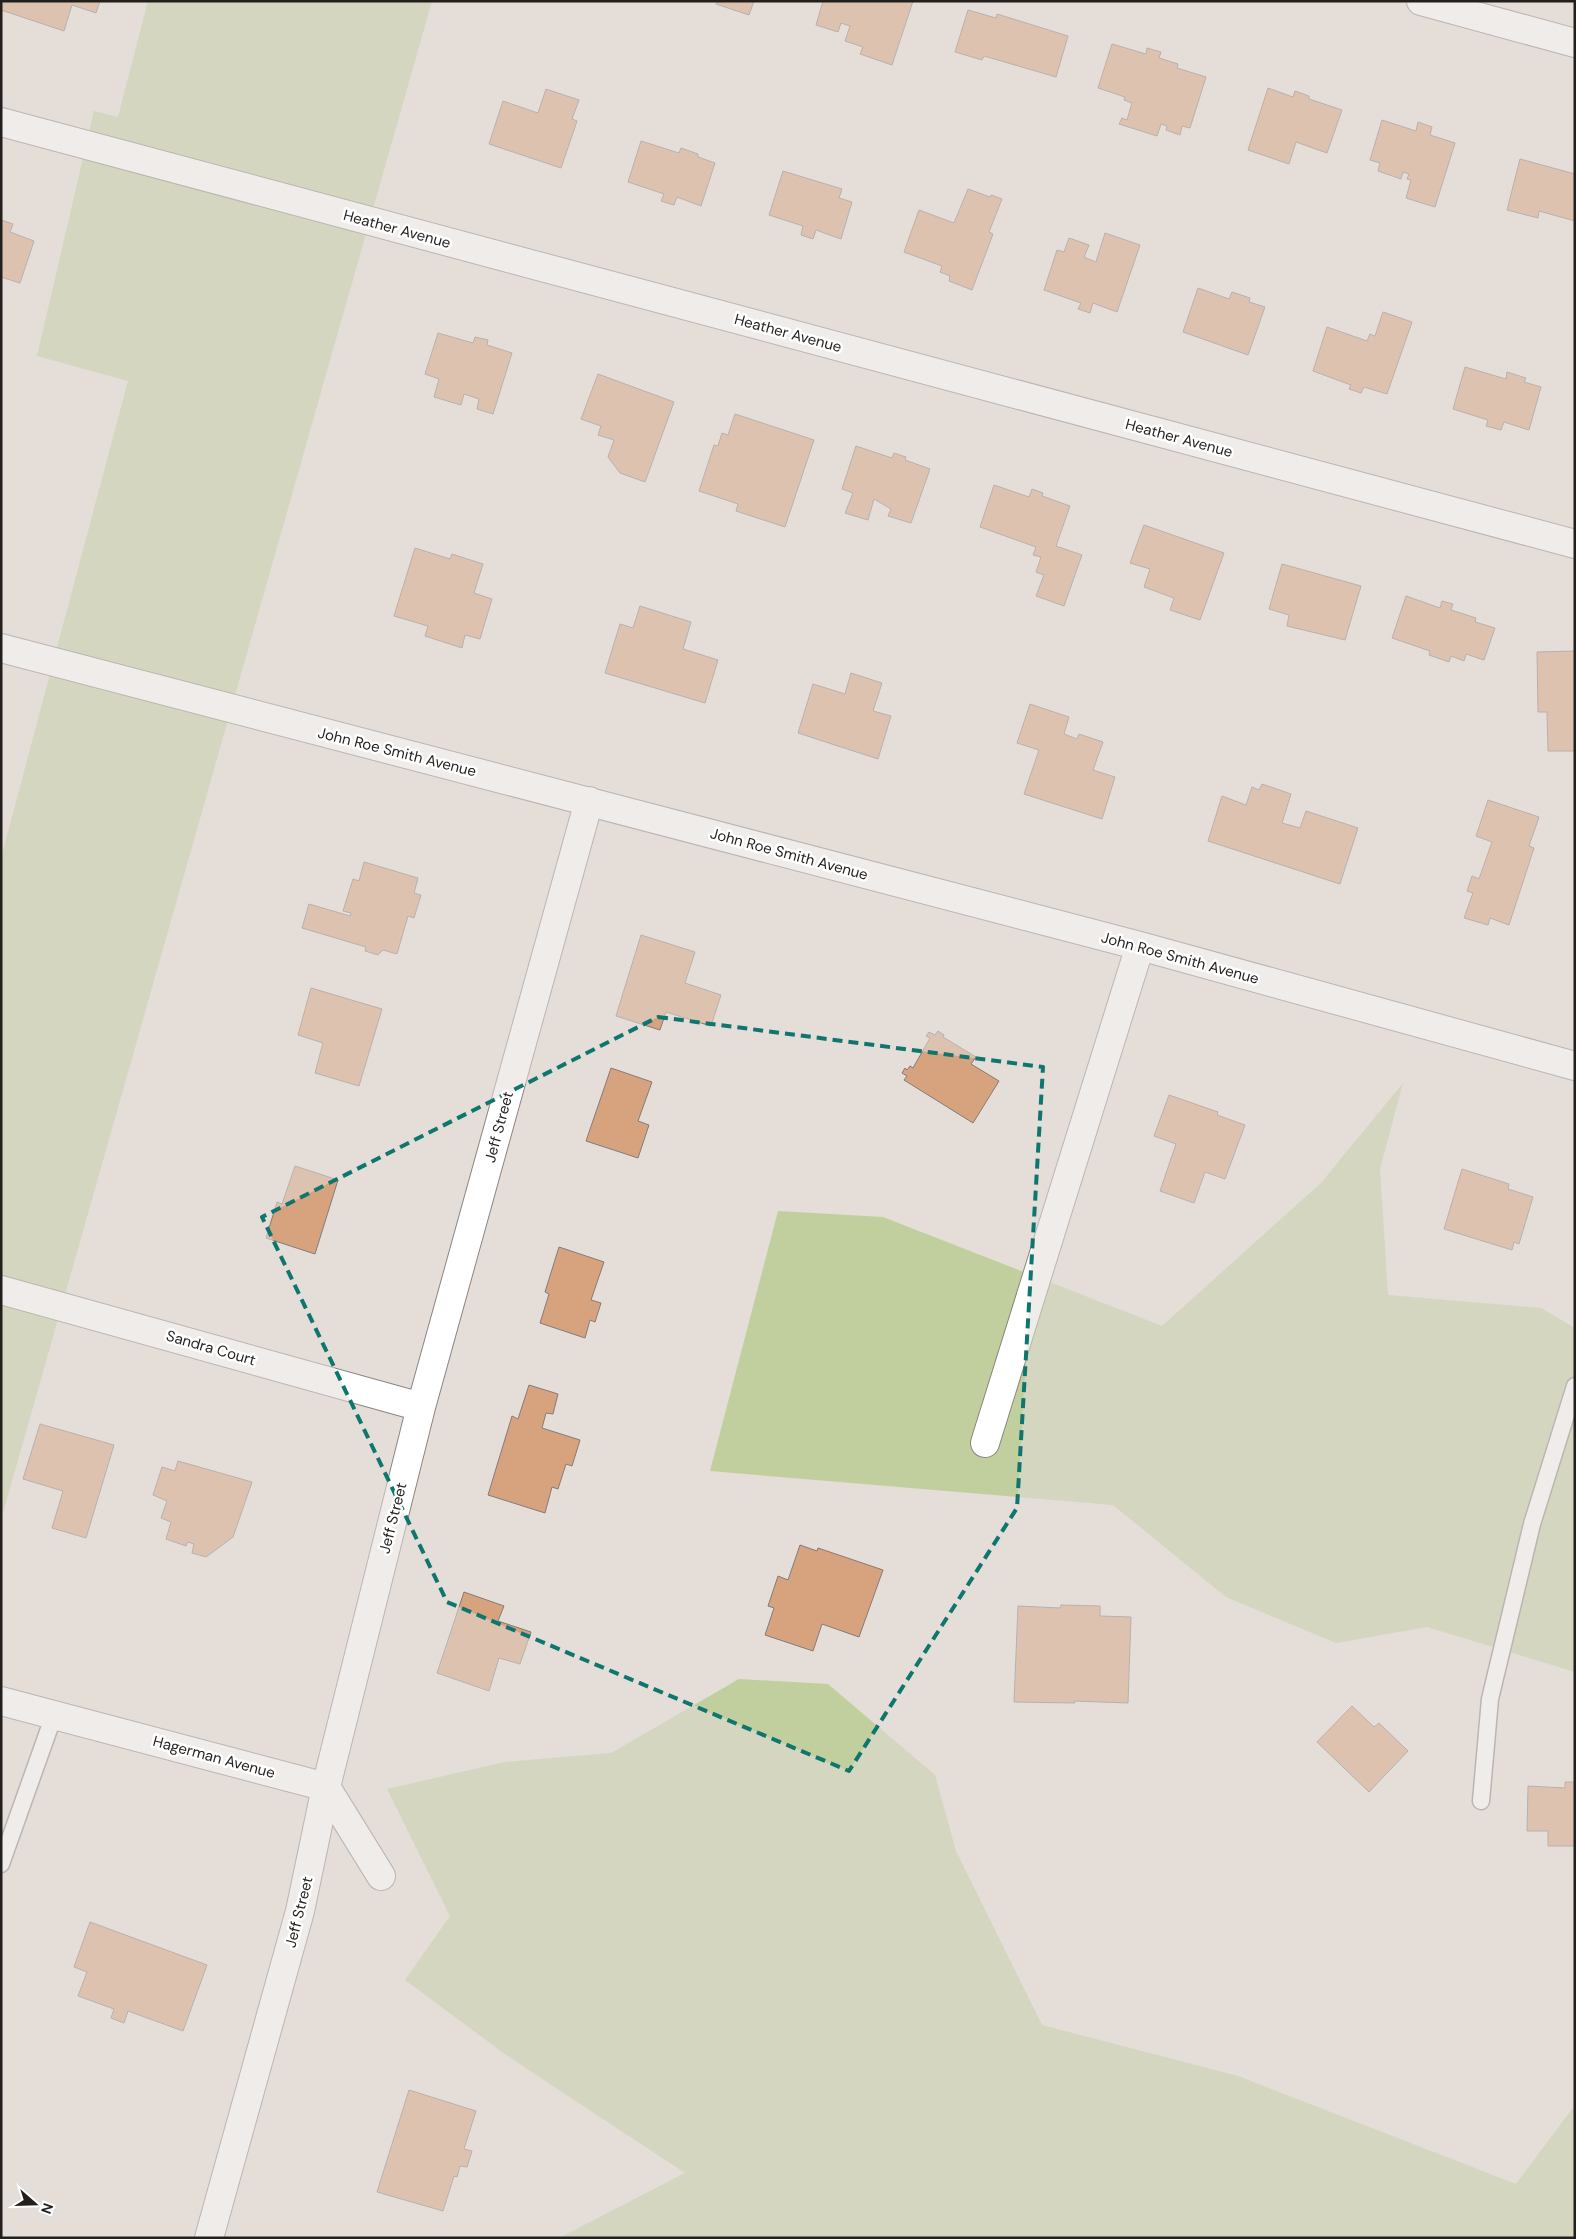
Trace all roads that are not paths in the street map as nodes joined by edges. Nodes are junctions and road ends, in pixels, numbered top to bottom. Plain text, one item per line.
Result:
1 (1422, 1) edge
2 (1575, 43) edge
3 (1, 122) edge
4 (1575, 544) edge
5 (1, 648) edge
6 (589, 802) junction
7 (1140, 946) junction
8 (1575, 1066) edge
9 (1, 1290) edge
10 (1575, 1386) edge
11 (421, 1407) junction
12 (985, 1443) dead end
13 (1, 1701) edge
14 (54, 1715) junction
15 (326, 1787) junction
16 (1481, 1801) dead end
17 (1, 1864) edge
18 (381, 1876) dead end
19 (209, 2238) edge

1 - 2 street
3 - 4 street, Heather Avenue
5 - 6 street, John Roe Smith Avenue
6 - 7 street, John Roe Smith Avenue
6 - 11 street, Jeff Street
7 - 8 street, John Roe Smith Avenue
7 - 12 street
9 - 11 street, Sandra Court
10 - 16 lane
11 - 15 street, Jeff Street
13 - 14 street, Hagerman Avenue
14 - 15 street, Hagerman Avenue
14 - 17 lane
15 - 18 street
15 - 19 street, Jeff Street

